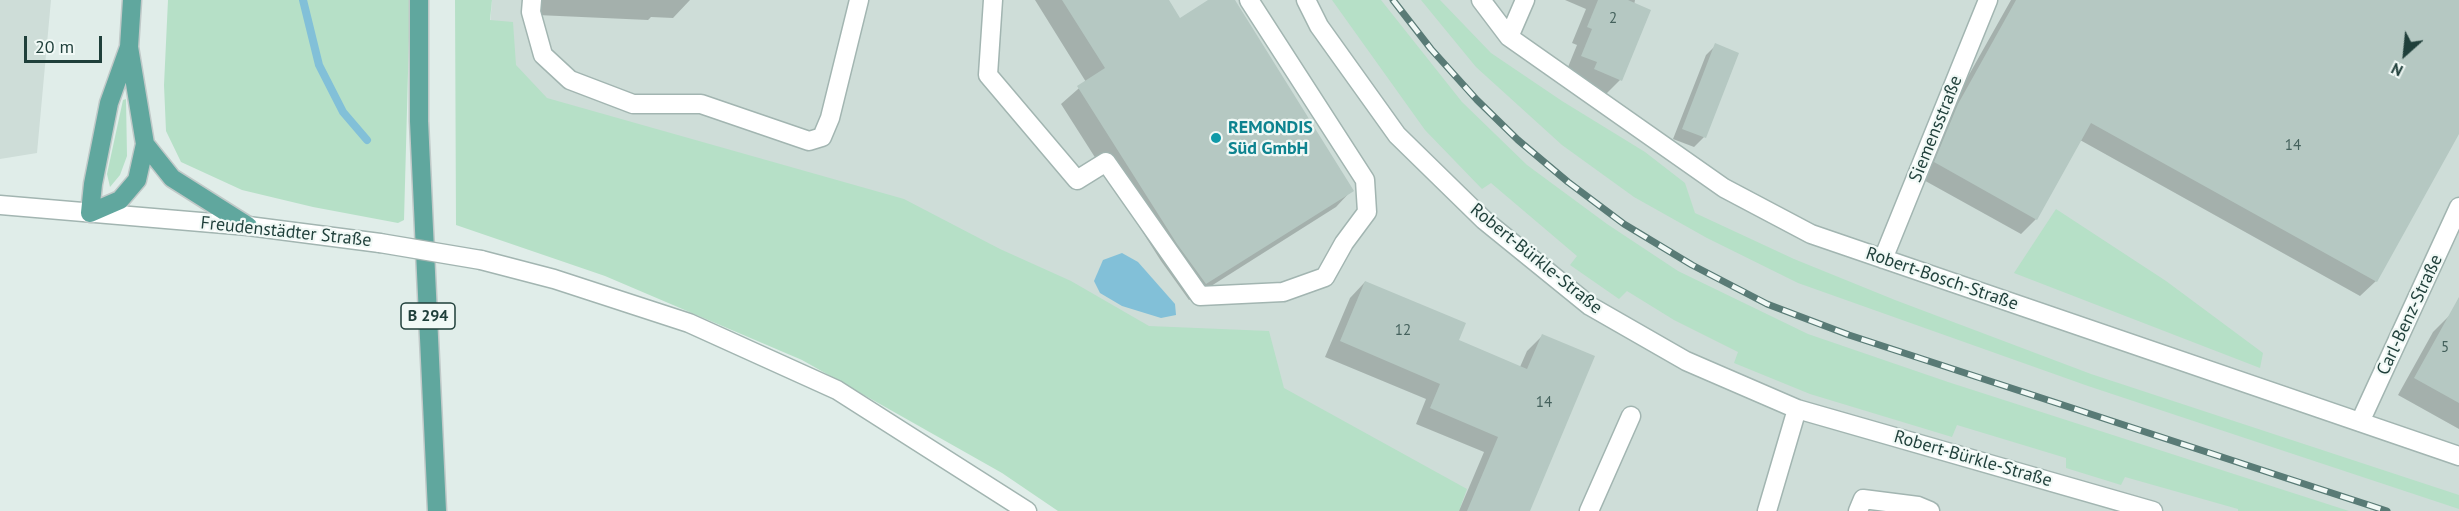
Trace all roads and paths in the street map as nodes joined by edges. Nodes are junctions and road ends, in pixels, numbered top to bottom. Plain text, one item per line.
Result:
1 (132, 0) edge
2 (419, 0) edge
3 (532, 0) edge
4 (993, 0) edge
5 (1249, 0) edge
6 (1306, 0) edge
7 (1481, 0) edge
8 (1525, 0) edge
9 (1988, 0) edge
10 (856, 8) edge
11 (1509, 37) junction
12 (129, 47) junction
13 (145, 144) junction
14 (0, 205) edge
15 (2459, 207) edge
16 (90, 213) junction
17 (248, 226) junction
18 (1883, 259) junction
19 (1797, 409) junction
20 (1631, 416) dead end
21 (2360, 422) junction
22 (2459, 456) edge
23 (437, 511) edge
24 (1026, 511) edge
25 (1589, 511) edge
26 (1767, 511) edge
27 (1858, 511) edge
28 (1930, 511) edge
29 (2152, 511) edge

1 - 12 main road
2 - 23 main road, B 294
3 - 10 street
4 - 5 street
6 - 19 street, Robert-Bürkle-Straße
7 - 11 street, Robert-Bosch-Straße
8 - 11 street
9 - 18 street, Siemensstraße
11 - 18 street, Robert-Bosch-Straße
12 - 13 main road
12 - 16 main road
13 - 16 main road
13 - 17 main road
14 - 16 street, Freudenstädter Straße
15 - 21 street, Carl-Benz-Straße
16 - 17 street, Freudenstädter Straße
17 - 24 street, Freudenstädter Straße, bridge
18 - 21 street, Robert-Bosch-Straße
19 - 26 street
19 - 29 street, Robert-Bürkle-Straße
20 - 25 street
21 - 22 street, Robert-Bosch-Straße
27 - 28 street

